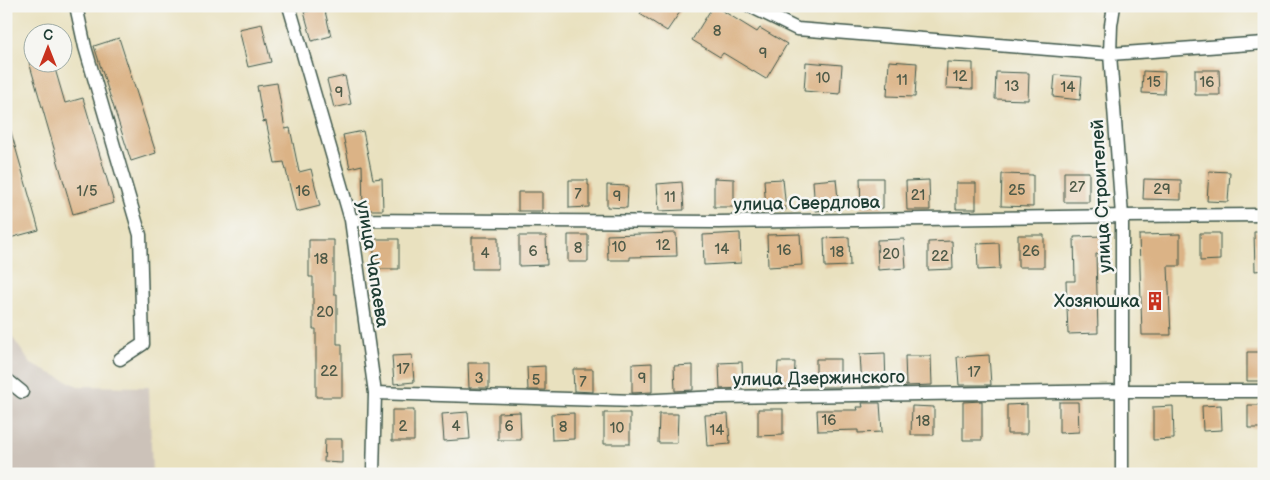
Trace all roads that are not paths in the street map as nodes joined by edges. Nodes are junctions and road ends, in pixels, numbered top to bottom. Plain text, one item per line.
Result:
1 (76, 6) edge
2 (289, 6) edge
3 (750, 6) edge
4 (1114, 6) edge
5 (1264, 43) edge
6 (1110, 54) junction
7 (1122, 216) junction
8 (1264, 216) edge
9 (351, 220) junction
10 (120, 359) dead end
11 (6, 379) edge
12 (1264, 390) edge
13 (1122, 391) junction
14 (22, 392) dead end
15 (375, 393) junction
16 (373, 474) edge
17 (1122, 474) edge

1 - 10 street
2 - 9 street, улица Чапаева
3 - 6 street
4 - 6 street, улица Строителей
5 - 6 street
6 - 7 street, улица Строителей
7 - 8 street, улица Свердлова
7 - 9 street, улица Свердлова
7 - 13 street, улица Строителей
9 - 15 street, улица Чапаева
11 - 14 street
12 - 13 street, улица Дзержинского
13 - 15 street, улица Дзержинского
13 - 17 street, улица Строителей
15 - 16 street, улица Чапаева

